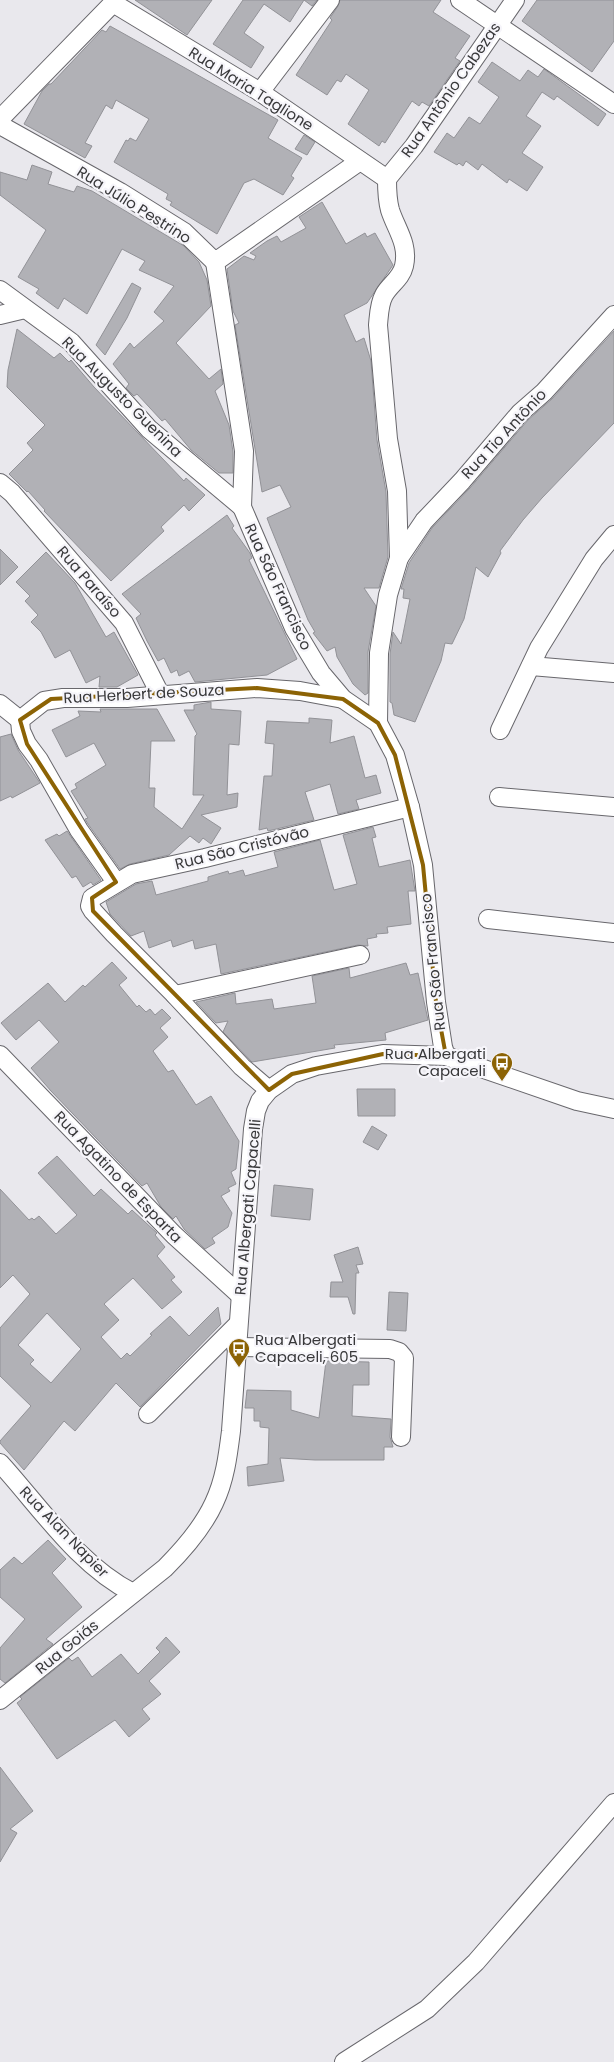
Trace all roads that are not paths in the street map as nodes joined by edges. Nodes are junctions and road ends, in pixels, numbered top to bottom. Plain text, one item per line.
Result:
1 (330, 0) edge
2 (460, 0) edge
3 (515, 0) edge
4 (114, 2) edge
5 (497, 24) junction
6 (260, 92) junction
7 (614, 104) edge
8 (0, 119) edge
9 (0, 125) edge
10 (360, 160) junction
11 (387, 179) junction
12 (215, 262) junction
13 (0, 290) edge
14 (25, 309) junction
15 (614, 315) edge
16 (0, 316) edge
17 (0, 483) edge
18 (242, 507) junction
19 (612, 539) edge
20 (399, 558) junction
21 (531, 666) junction
22 (614, 673) edge
23 (160, 694) junction
24 (343, 699) junction
25 (0, 704) edge
26 (20, 720) junction
27 (378, 724) junction
28 (500, 730) dead end
29 (499, 797) dead end
30 (410, 807) junction
31 (614, 807) edge
32 (116, 882) junction
33 (488, 919) dead end
34 (614, 933) edge
35 (360, 955) dead end
36 (175, 995) junction
37 (0, 1055) edge
38 (446, 1056) junction
39 (269, 1090) junction
40 (614, 1109) edge
41 (240, 1295) junction
42 (238, 1324) junction
43 (236, 1348) junction
44 (148, 1414) dead end
45 (401, 1437) dead end
46 (2, 1469) edge
47 (133, 1593) junction
48 (0, 1700) edge
49 (614, 1803) edge
50 (344, 2062) edge

1 - 6 street
2 - 5 street
3 - 5 street, Rua Antônio Cabezas
4 - 6 street, Rua Maria Taglione
4 - 8 street
5 - 7 street
5 - 11 street, Rua Antônio Cabezas
6 - 10 street, Rua Maria Taglione
9 - 12 street, Rua Júlio Pestrino
10 - 11 street, Rua Maria Taglione
10 - 12 street
11 - 20 street
12 - 18 street, Rua São Francisco
13 - 14 street, Rua Augusto Guenina
14 - 16 street
14 - 18 street, Rua Augusto Guenina
15 - 20 street, Rua Tio Antônio
17 - 23 street, Rua Paraíso
18 - 24 street, Rua São Francisco
19 - 21 street
20 - 27 street
21 - 22 street
21 - 28 street
23 - 24 street, Rua Herbert de Souza
23 - 26 street, Rua Herbert de Souza
24 - 27 street, Rua São Francisco
25 - 26 street
26 - 32 street
27 - 30 street, Rua São Francisco
29 - 31 street
30 - 32 street, Rua São Cristóvão
30 - 38 street, Rua São Francisco
32 - 36 street, Rua São Cristóvão
33 - 34 street
35 - 36 street
36 - 39 street
37 - 41 street, Rua Agatino de Esparta
38 - 39 street, Rua Albergati Capacelli
38 - 40 street, Rua Albergati Capacelli
39 - 41 street, Rua Albergati Capacelli
41 - 42 street, Rua Albergati Capacelli
42 - 43 street, Rua Albergati Capacelli
42 - 44 street
43 - 45 street
43 - 47 street, Rua Albergati Capacelli
46 - 47 street, Rua Alan Napier
47 - 48 street, Rua Goiás
49 - 50 street

